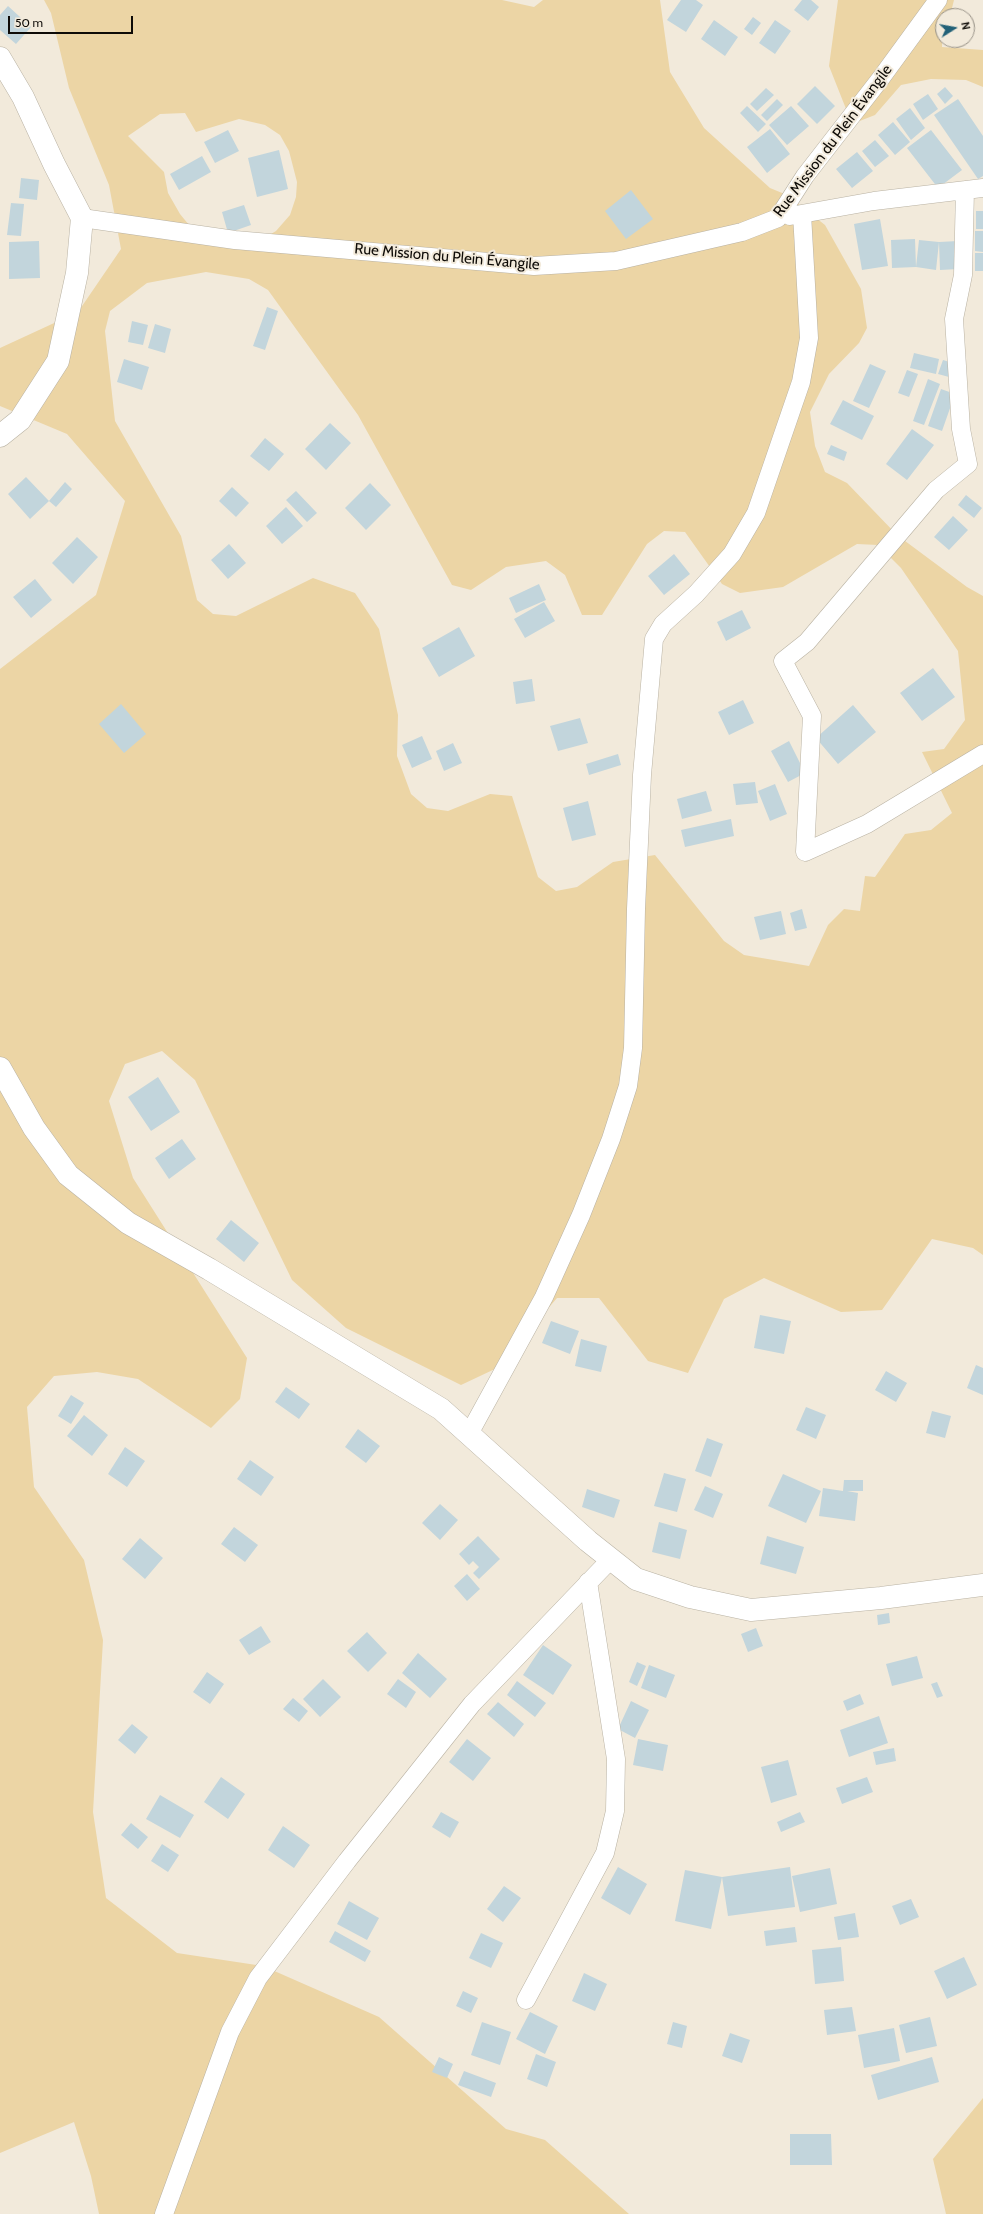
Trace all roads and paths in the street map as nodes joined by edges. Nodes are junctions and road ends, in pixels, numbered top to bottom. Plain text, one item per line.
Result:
1 (938, 0) edge
2 (0, 58) edge
3 (974, 189) edge
4 (802, 214) junction
5 (82, 218) junction
6 (778, 218) junction
7 (0, 436) edge
8 (983, 754) edge
9 (0, 1068) edge
10 (469, 1434) junction
11 (611, 1559) junction
12 (588, 1582) junction
13 (983, 1585) edge
14 (526, 2000) dead end
15 (164, 2214) edge

1 - 6 street, Rue Mission du Plein Évangile
2 - 5 street
3 - 4 street
3 - 8 street
4 - 6 street
4 - 10 street
5 - 6 street, Rue Mission du Plein Évangile
5 - 7 street
9 - 10 street
10 - 11 street
11 - 12 street
11 - 13 street
12 - 14 street
12 - 15 street

